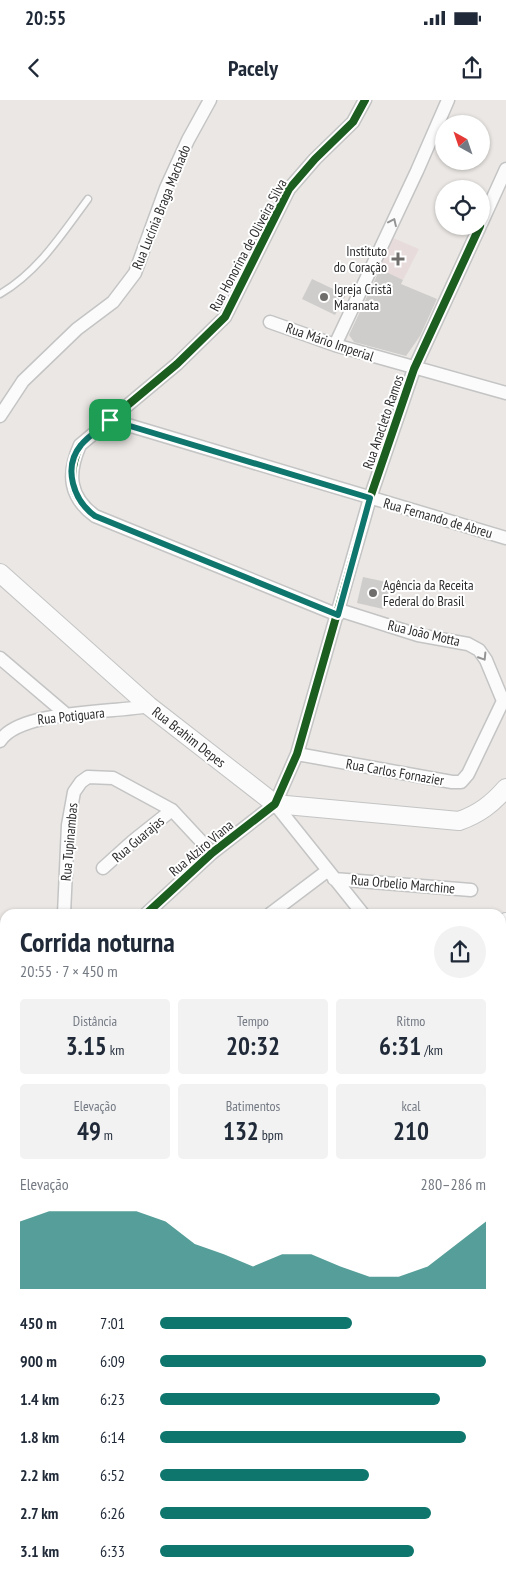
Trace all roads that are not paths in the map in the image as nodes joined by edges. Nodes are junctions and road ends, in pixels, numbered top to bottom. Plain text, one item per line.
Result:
1 (210, 100) edge
2 (365, 100) edge
3 (448, 100) edge
4 (506, 169) edge
5 (88, 199) dead end
6 (490, 205) edge
7 (476, 235) edge
8 (0, 294) edge
9 (270, 322) dead end
10 (335, 345) junction
11 (414, 369) junction
12 (506, 393) edge
13 (0, 416) edge
14 (110, 420) junction
15 (370, 498) junction
16 (84, 508) joint
17 (506, 538) edge
18 (0, 573) edge
19 (339, 613) junction
20 (0, 658) edge
21 (504, 701) edge
22 (149, 706) junction
23 (67, 715) junction
24 (0, 740) edge
25 (297, 754) junction
26 (506, 788) edge
27 (275, 804) junction
28 (172, 810) junction
29 (212, 853) junction
30 (103, 868) dead end
31 (331, 875) junction
32 (472, 890) dead end
33 (64, 909) edge
34 (151, 909) edge
35 (278, 909) edge
36 (359, 909) edge

1 - 13 street, Rua Lucínia Braga Machado
2 - 14 street, Rua Honorina de Oliveira Silva
10 -> 3 street
4 - 6 street, Rua Anacleto Ramos
5 - 8 lane
7 - 11 street, Rua Anacleto Ramos
9 - 10 street, Rua Mário Imperial
10 - 11 street, Rua Mário Imperial
11 - 12 street, Rua Mário Imperial
11 - 15 street, Rua Anacleto Ramos
14 - 15 street, Rua Fernando de Abreu
14 - 16 street, Rua Honorina de Oliveira Silva
15 - 17 street, Rua Fernando de Abreu
15 - 19 street, Rua Anacleto Ramos
16 - 19 street, Rua João Motta
18 - 22 main road, Rua Brahim Depes
19 -> 21 street, Rua João Motta
19 - 25 street, Rua Anacleto Ramos
20 - 23 street
21 - 25 street, Rua Carlos Fornazier
22 - 23 street, Rua Potiguara
22 - 27 main road, Rua Brahim Depes
23 - 24 street, Rua Potiguara
25 - 27 street, Rua Anacleto Ramos
26 - 27 main road
27 - 29 street, Rua Alziro Viana
27 - 31 street, Rua Brahim Depes
28 - 29 street, Rua Tupinambas
28 - 30 street, Rua Guarajas
28 - 33 street, Rua Tupinambas
29 - 34 street, Rua Alziro Viana
31 - 32 street, Rua Orbelio Marchine
31 - 35 street
31 - 36 street, Rua Brahim Depes

